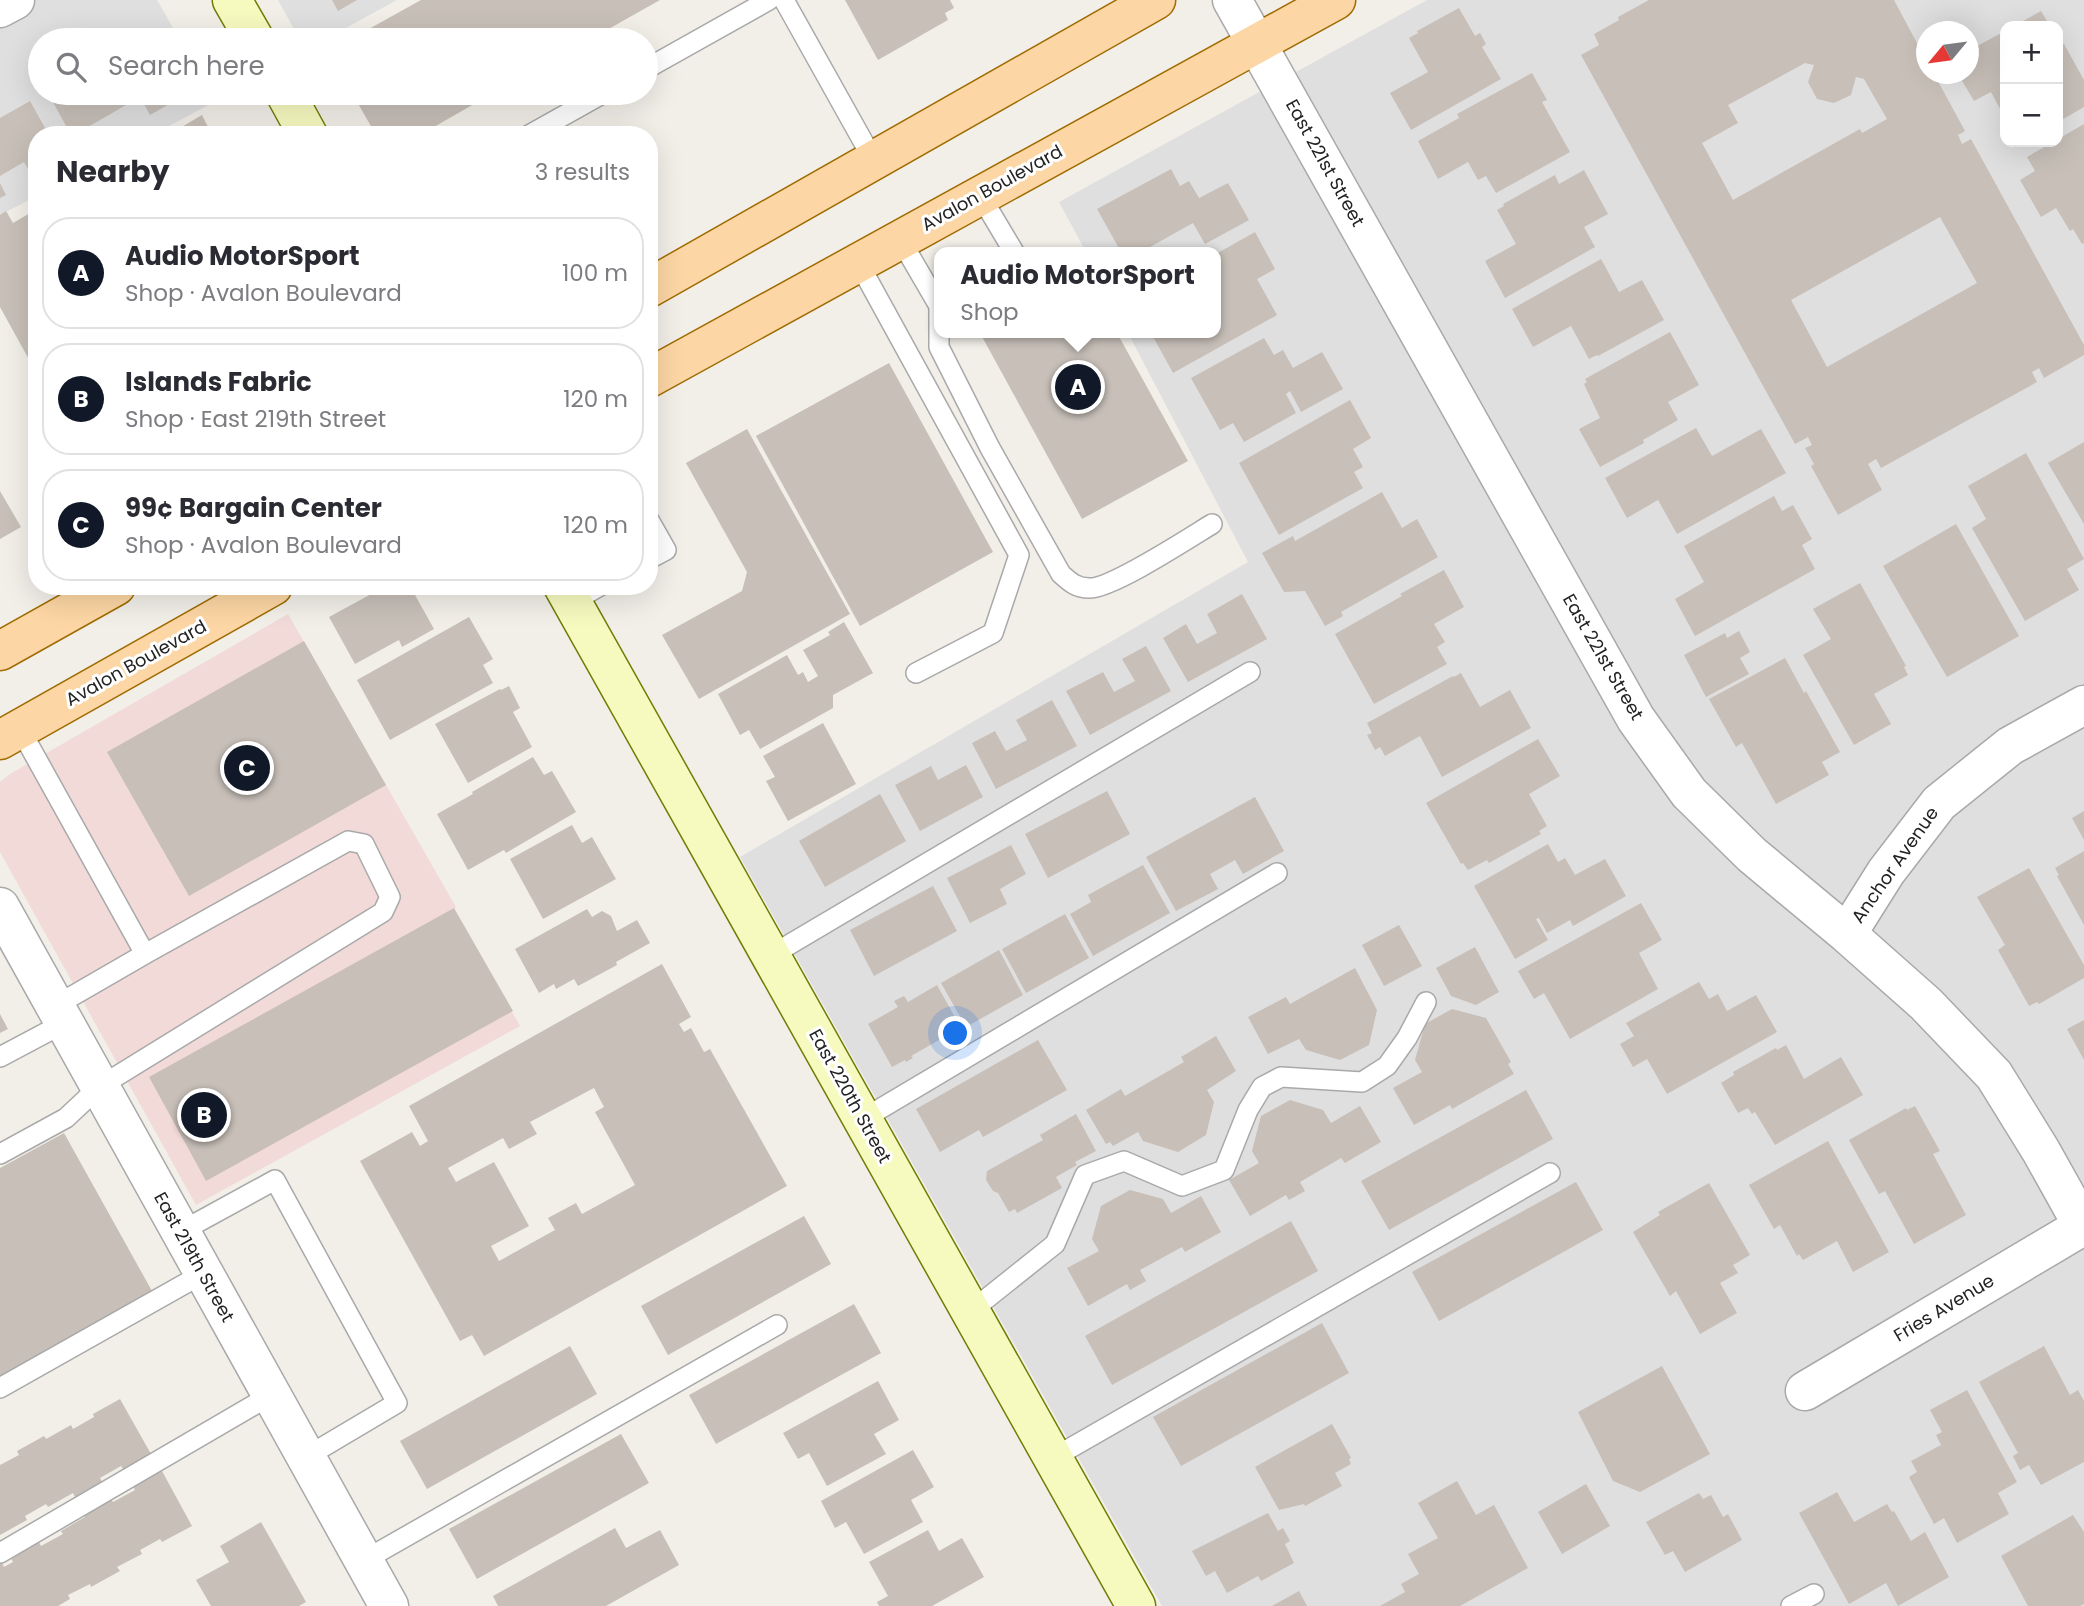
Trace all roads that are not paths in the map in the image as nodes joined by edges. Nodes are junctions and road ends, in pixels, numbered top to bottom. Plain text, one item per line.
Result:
1 (15, 0) edge
2 (232, 0) edge
3 (769, 0) edge
4 (784, 0) edge
5 (1156, 0) edge
6 (1233, 0) edge
7 (1336, 0) edge
8 (0, 8) edge
9 (248, 28) edge
10 (1258, 44) junction
11 (658, 62) edge
12 (292, 105) edge
13 (583, 105) edge
14 (303, 126) edge
15 (545, 126) edge
16 (874, 161) junction
17 (980, 195) junction
18 (900, 239) junction
19 (1011, 247) edge
20 (858, 262) junction
21 (658, 283) edge
22 (934, 296) edge
23 (939, 338) edge
24 (658, 373) edge
25 (1212, 524) dead end
26 (658, 536) edge
27 (658, 554) edge
28 (100, 595) edge
29 (257, 595) edge
30 (580, 595) edge
31 (0, 651) edge
32 (1250, 672) dead end
33 (916, 673) dead end
34 (2084, 705) edge
35 (10, 734) edge
36 (1277, 873) dead end
37 (0, 907) edge
38 (1847, 934) junction
39 (145, 954) junction
40 (771, 956) junction
41 (1426, 1002) dead end
42 (60, 1014) junction
43 (0, 1057) edge
44 (99, 1087) junction
45 (863, 1119) junction
46 (0, 1154) edge
47 (1550, 1173) dead end
48 (2083, 1227) edge
49 (180, 1232) junction
50 (204, 1273) junction
51 (971, 1311) junction
52 (778, 1325) dead end
53 (0, 1388) edge
54 (1805, 1391) dead end
55 (271, 1395) junction
56 (306, 1457) junction
57 (1053, 1458) junction
58 (0, 1553) edge
59 (363, 1561) junction
60 (1814, 1594) dead end
61 (388, 1606) edge
62 (1136, 1606) edge
63 (1791, 1606) edge

1 - 8 street
2 - 9 street
3 - 11 lane
4 - 16 lane
5 - 16 main road
6 - 10 street, East 221st Street
7 - 10 main road, Avalon Boulevard
10 - 17 main road, Avalon Boulevard
10 - 38 street, East 221st Street
12 - 14 street
13 - 15 lane
16 - 21 main road
17 - 18 main road, Avalon Boulevard
17 - 19 lane
18 - 20 main road, Avalon Boulevard
18 - 22 lane
20 - 24 main road, Avalon Boulevard
20 - 33 lane
23 - 25 lane
26 - 27 lane
28 - 31 main road
29 - 35 main road, Avalon Boulevard
30 - 40 street, East 220th Street
32 - 40 lane
34 - 38 street, Anchor Avenue
35 - 39 lane
36 - 45 lane
37 - 42 street, East 219th Street
38 - 48 street, East 221st Street
39 - 42 lane
39 - 44 lane
40 - 45 street, East 220th Street
41 - 51 lane
42 - 43 lane
42 - 44 street, East 219th Street
44 - 46 lane
44 - 49 street, East 219th Street
45 - 51 street, East 220th Street
47 - 57 lane
48 - 54 street, Fries Avenue
49 - 50 street, East 219th Street
49 - 56 lane
50 - 53 lane
50 - 55 street, East 219th Street
51 - 57 street, East 220th Street
52 - 59 lane
55 - 56 street, East 219th Street
55 - 58 lane
56 - 59 street, East 219th Street
57 - 62 street, East 220th Street
59 - 61 street, East 219th Street
60 - 63 lane

